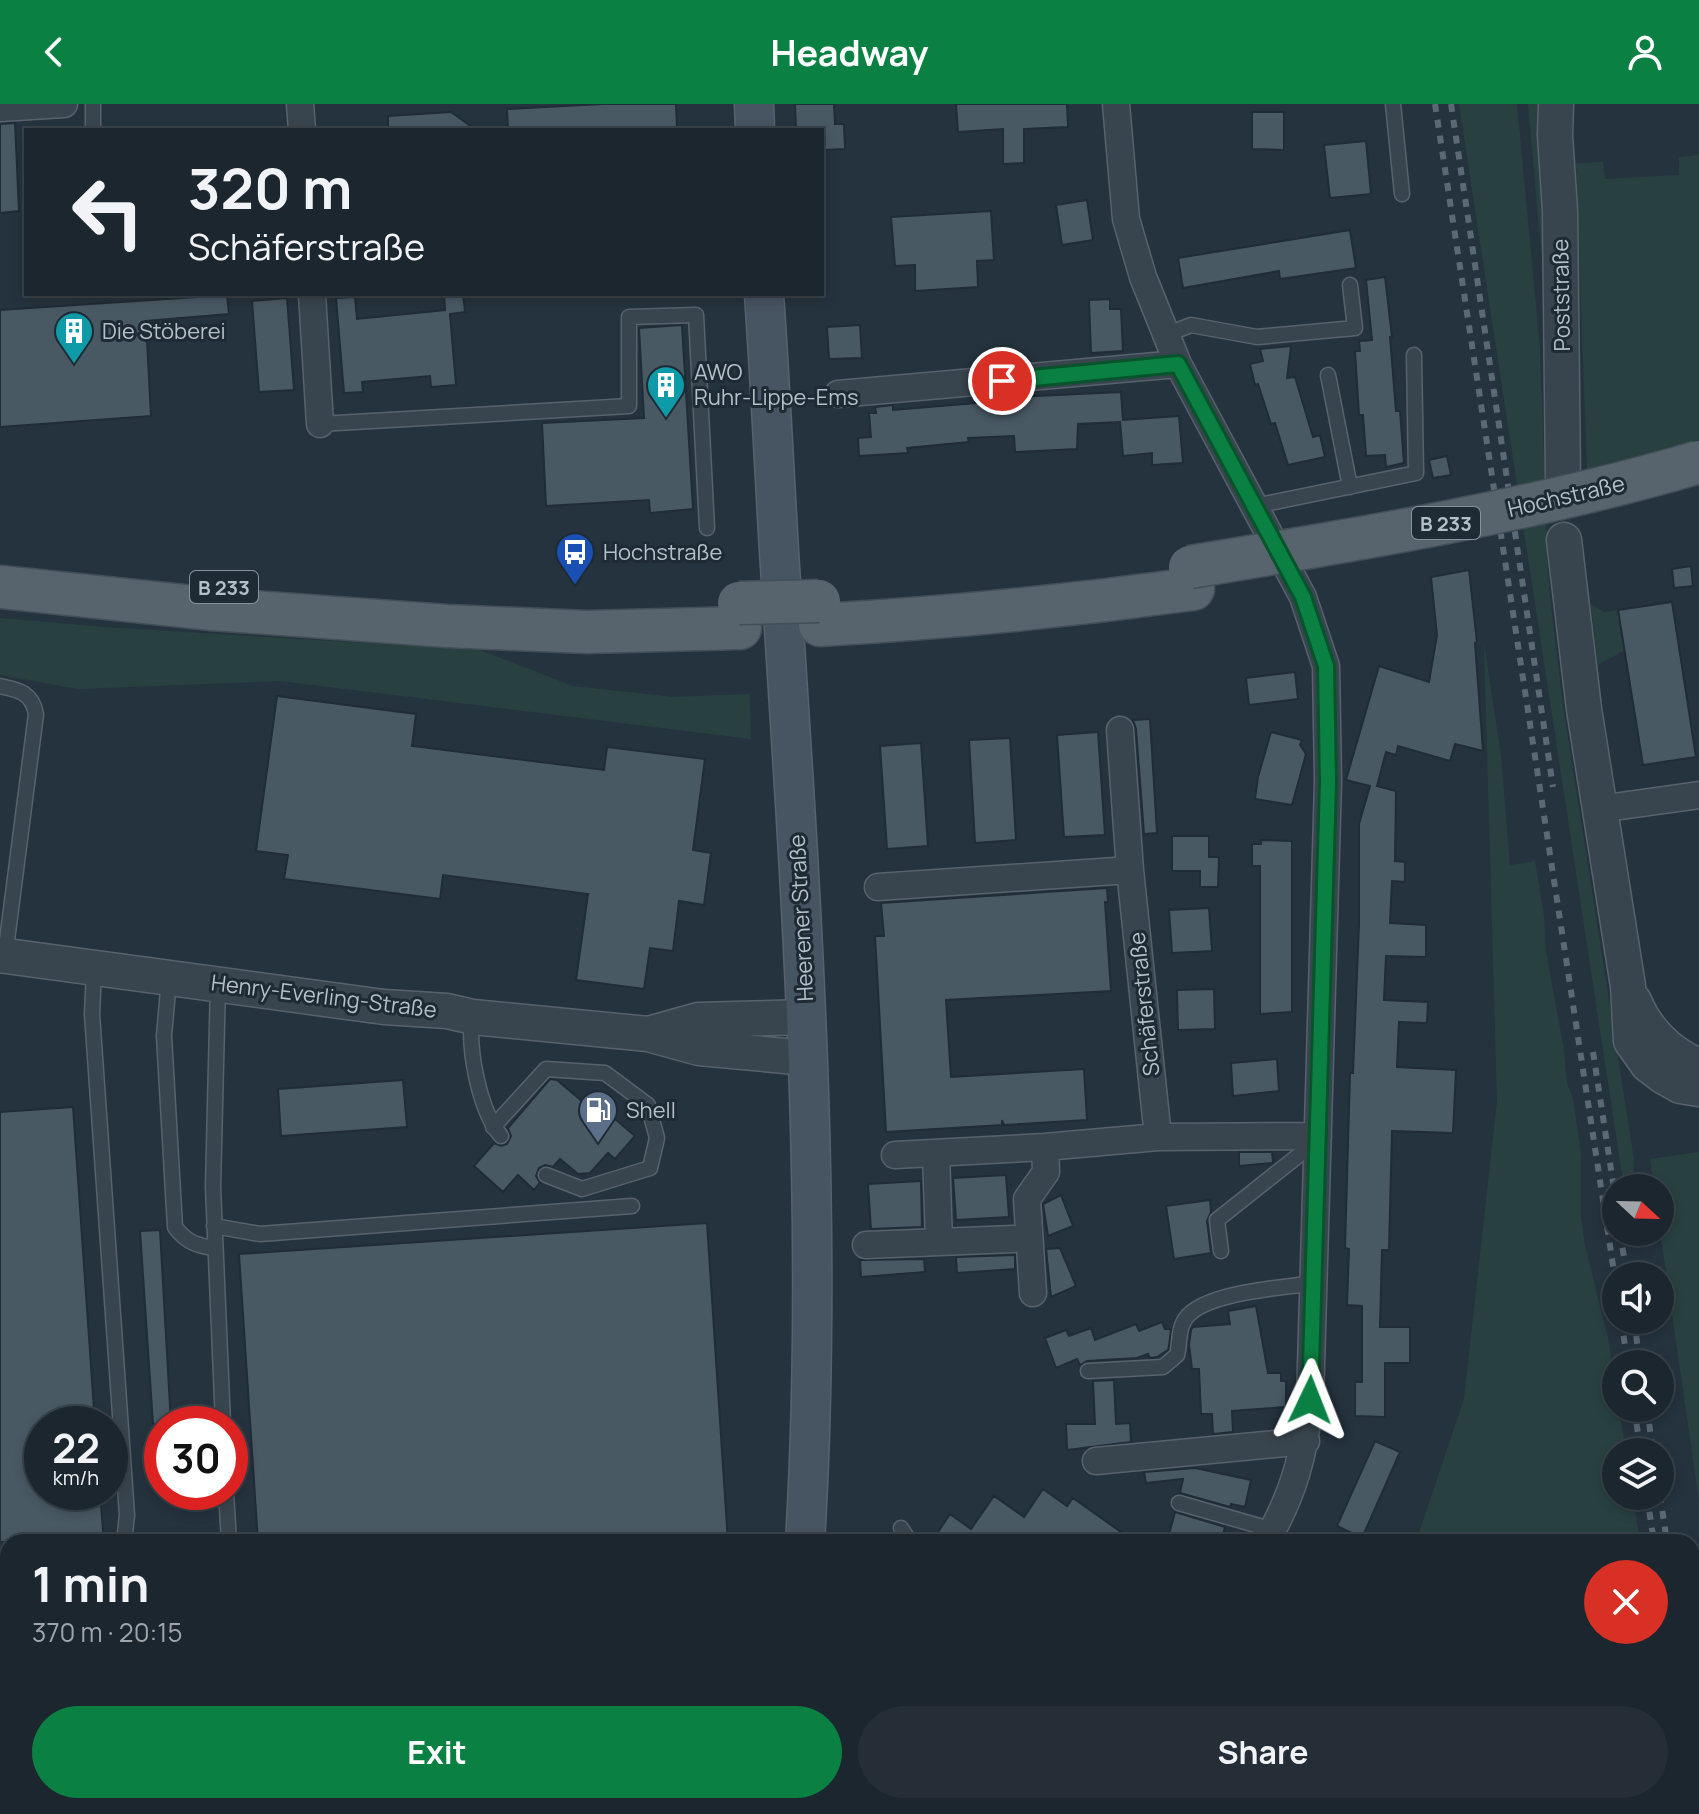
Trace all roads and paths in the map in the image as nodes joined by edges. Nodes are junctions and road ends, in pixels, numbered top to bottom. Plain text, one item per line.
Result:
1 (64, 104) edge
2 (93, 104) edge
3 (300, 104) edge
4 (754, 104) edge
5 (1116, 104) edge
6 (1393, 104) edge
7 (1554, 106) edge
8 (0, 108) edge
9 (93, 128) edge
10 (302, 128) edge
11 (755, 128) edge
12 (1402, 194) dead end
13 (1350, 285) dead end
14 (312, 296) edge
15 (764, 296) edge
16 (1168, 334) junction
17 (1414, 355) dead end
18 (1178, 364) junction
19 (1328, 375) dead end
20 (838, 394) dead end
21 (320, 424) joint
22 (1699, 462) edge
23 (1563, 480) dead end
24 (1350, 487) junction
25 (1699, 488) edge
26 (1255, 506) junction
27 (707, 528) dead end
28 (1564, 540) dead end
29 (0, 560) edge
30 (1192, 578) junction
31 (0, 587) edge
32 (740, 615) junction
33 (0, 686) edge
34 (1120, 730) dead end
35 (1699, 795) edge
36 (1599, 809) junction
37 (1130, 870) junction
38 (878, 887) dead end
39 (5, 911) edge
40 (3, 956) edge
41 (94, 969) junction
42 (169, 979) junction
43 (218, 983) junction
44 (1628, 986) junction
45 (473, 1017) junction
46 (806, 1017) junction
47 (648, 1034) junction
48 (807, 1058) junction
49 (1699, 1066) edge
50 (1699, 1089) edge
51 (1158, 1137) junction
52 (1318, 1138) junction
53 (1045, 1147) junction
54 (936, 1153) junction
55 (895, 1155) dead end
56 (546, 1175) dead end
57 (632, 1206) dead end
58 (214, 1226) junction
59 (1013, 1239) dead end
60 (939, 1242) junction
61 (866, 1245) dead end
62 (215, 1248) junction
63 (1221, 1251) dead end
64 (1314, 1283) junction
65 (1033, 1293) dead end
66 (1088, 1371) dead end
67 (222, 1406) edge
68 (1306, 1441) junction
69 (1096, 1461) dead end
70 (1179, 1503) dead end
71 (227, 1510) edge
72 (901, 1528) dead end
73 (125, 1534) edge
74 (229, 1534) edge
75 (805, 1534) edge
76 (905, 1534) edge
77 (1264, 1534) edge
78 (1270, 1534) edge

1 - 8 street
2 - 9 lane
3 - 10 street
4 - 11 main road
5 - 16 street
6 - 12 lane
7 - 23 street, Poststraße
13 - 16 lane
14 - 21 street
15 - 46 main road, Heerener Straße
16 - 18 street
17 - 24 lane
18 - 20 street
18 - 26 street
19 - 24 lane
21 - 27 lane
22 - 30 main road, Hochstraße / B 233, bridge
24 - 26 lane
25 - 30 main road, Hochstraße / B 233
26 - 52 street
28 - 36 street
29 - 32 main road, Hochstraße / B 233
30 - 32 main road, Hochstraße / B 233, bridge
31 - 32 main road, Hochstraße / B 233
33 - 39 lane
34 - 37 street, Schäferstraße
35 - 36 street
36 - 44 street
37 - 38 street
37 - 51 street, Schäferstraße
39 - 40 lane
40 - 41 street, Henry-Everling-Straße
41 - 42 street, Henry-Everling-Straße
41 - 73 lane
42 - 43 street, Henry-Everling-Straße
42 - 62 lane
43 - 45 street, Henry-Everling-Straße
43 - 58 lane
44 - 49 street
44 - 50 street
45 - 47 street, Henry-Everling-Straße
45 - 56 lane
46 - 47 street, Henry-Everling-Straße
46 - 48 main road, Heerener Straße
47 - 48 street, Henry-Everling-Straße
48 - 75 main road, Heerener Straße
51 - 52 street
51 - 53 street
52 - 63 lane
52 - 64 street
53 - 54 street
53 - 65 street
54 - 55 street
54 - 60 street
57 - 58 lane
58 - 62 lane
59 - 60 street
60 - 61 street
62 - 67 lane
64 - 66 lane
64 - 68 street
68 - 69 street
68 - 78 street
70 - 77 lane
71 - 74 lane
72 - 76 lane

